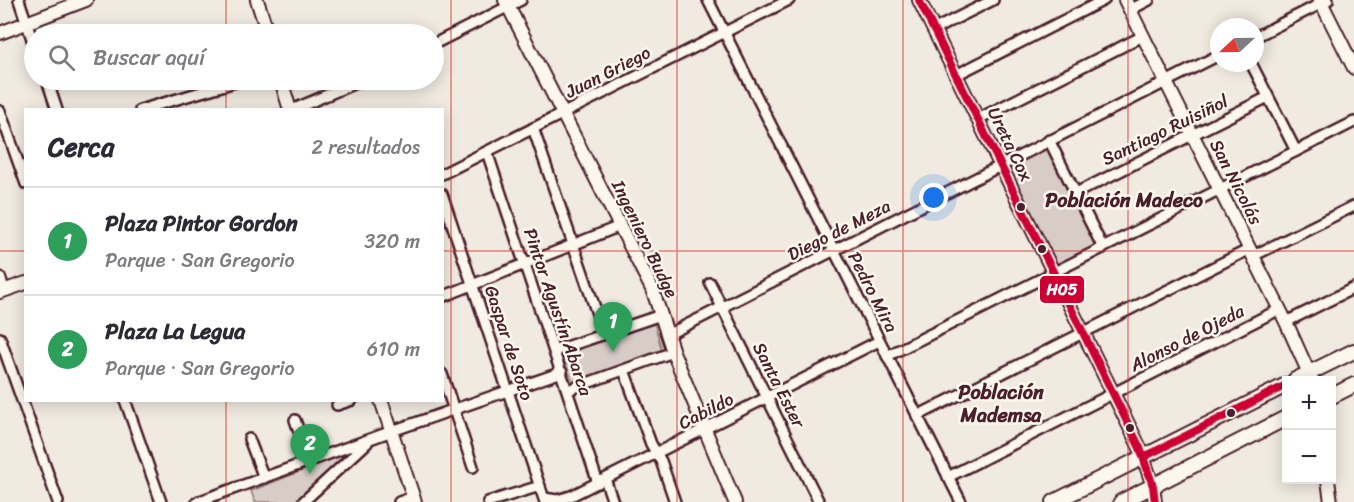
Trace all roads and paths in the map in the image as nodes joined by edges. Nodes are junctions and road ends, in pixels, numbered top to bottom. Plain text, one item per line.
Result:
1 (19, 0) edge
2 (86, 0) edge
3 (257, 0) edge
4 (521, 0) edge
5 (708, 0) edge
6 (789, 0) edge
7 (919, 0) edge
8 (993, 0) edge
9 (1104, 0) edge
10 (1149, 0) edge
11 (1323, 1) edge
12 (507, 3) edge
13 (1127, 5) edge
14 (27, 23) joint
15 (24, 24) edge
16 (265, 24) edge
17 (933, 30) junction
18 (1264, 32) edge
19 (0, 33) edge
20 (724, 33) junction
21 (1143, 36) junction
22 (444, 38) edge
23 (1210, 59) edge
24 (1352, 60) edge
25 (1256, 72) edge
26 (956, 75) junction
27 (1166, 81) junction
28 (50, 90) edge
29 (208, 90) edge
30 (284, 90) edge
31 (338, 90) edge
32 (1268, 97) junction
33 (56, 108) edge
34 (147, 108) edge
35 (290, 108) edge
36 (296, 108) edge
37 (0, 111) edge
38 (563, 113) junction
39 (978, 119) junction
40 (1354, 122) edge
41 (533, 128) junction
42 (1193, 135) junction
43 (1049, 140) junction
44 (1296, 151) junction
45 (487, 152) junction
46 (1000, 165) junction
47 (444, 173) edge
48 (24, 178) edge
49 (1220, 189) junction
50 (1076, 193) junction
51 (444, 200) edge
52 (1354, 206) edge
53 (620, 226) junction
54 (573, 245) junction
55 (1103, 248) junction
56 (834, 251) junction
57 (1252, 253) junction
58 (525, 264) junction
59 (1054, 273) junction
60 (0, 277) edge
61 (710, 283) dead end
62 (24, 284) edge
63 (473, 285) junction
64 (1354, 288) edge
65 (2, 291) edge
66 (444, 296) edge
67 (722, 308) junction
68 (1280, 309) junction
69 (661, 315) junction
70 (1286, 322) junction
71 (1083, 333) junction
72 (604, 334) junction
73 (667, 335) junction
74 (0, 338) edge
75 (879, 341) junction
76 (554, 351) junction
77 (1354, 351) edge
78 (673, 352) junction
79 (887, 356) junction
80 (624, 370) junction
81 (562, 372) junction
82 (1311, 376) edge
83 (1313, 376) edge
84 (444, 380) edge
85 (1354, 385) edge
86 (1282, 388) edge
87 (508, 390) junction
88 (568, 390) junction
89 (1114, 393) junction
90 (1336, 394) edge
91 (766, 398) junction
92 (126, 402) edge
93 (346, 402) edge
94 (382, 402) edge
95 (337, 405) dead end
96 (454, 409) junction
97 (917, 416) junction
98 (295, 420) dead end
99 (1282, 421) edge
100 (704, 430) junction
101 (392, 431) junction
102 (249, 439) dead end
103 (371, 439) junction
104 (657, 453) junction
105 (1144, 457) junction
106 (310, 462) junction
107 (473, 467) dead end
108 (948, 477) junction
109 (264, 478) junction
110 (602, 481) junction
111 (1329, 484) edge
112 (540, 486) junction
113 (1153, 486) junction
114 (414, 500) edge
115 (544, 500) edge
116 (58, 502) edge
117 (162, 502) edge
118 (197, 502) edge
119 (303, 502) edge
120 (399, 502) edge
121 (488, 502) edge
122 (613, 502) edge
123 (675, 502) edge
124 (735, 502) edge
125 (819, 502) edge
126 (961, 502) edge
127 (1054, 502) edge
128 (1120, 502) edge
129 (1155, 502) edge
130 (1331, 502) edge

1 - 14 street
2 - 14 street
3 - 16 street
4 - 12 street
5 - 20 street, Pedro Mira
6 - 20 street, Juan Griego
7 - 17 street, Ureta Cox
8 - 17 street
9 - 26 street
10 - 13 street
11 - 18 street
11 - 24 street
12 - 22 street
12 - 38 street, Ingeniero Budge
13 - 21 street, San Nicolás
15 - 19 street
17 - 26 street, Ureta Cox
20 - 38 street, Juan Griego
20 - 56 street, Pedro Mira
21 - 27 street, San Nicolás
21 - 39 street
23 - 27 street, Diego de Meza
25 - 32 street
26 - 39 street, Ureta Cox
27 - 42 street, San Nicolás
27 - 43 street, Diego de Meza
28 - 33 street
29 - 34 street
30 - 35 street
31 - 36 street
32 - 42 street, Santiago Ruisiñol
32 - 44 street
37 - 48 street
38 - 41 street, Juan Griego
38 - 53 street, Ingeniero Budge
39 - 46 street, Ureta Cox
40 - 44 street
41 - 45 street, Juan Griego
41 - 54 street
42 - 49 street, San Nicolás
42 - 50 street, Santiago Ruisiñol
43 - 46 street, Diego de Meza
43 - 50 street, Ureta Cox
44 - 49 street
45 - 47 street, Juan Griego
45 - 58 street, Pintor Agustín Abarca
46 - 56 street, Diego de Meza
46 - 59 street, Ureta Cox
49 - 55 street
49 - 57 street, San Nicolás
50 - 55 street, Ureta Cox
51 - 63 street, Gaspar de Soto
52 - 57 street
53 - 54 street
53 - 69 street, Ingeniero Budge
54 - 58 street
54 - 72 street
55 - 59 street
56 - 67 street, Diego de Meza
56 - 75 street, Pedro Mira
57 - 68 street, San Nicolás
57 - 71 street
58 - 63 street
58 - 76 street, Pintor Agustín Abarca
59 - 71 street, Ureta Cox
59 - 79 street
60 - 65 street
61 - 67 street, Santa Ester
62 - 65 street
63 - 66 street
63 - 87 street, Gaspar de Soto
64 - 70 street
67 - 73 street, Diego de Meza
67 - 91 street, Santa Ester
68 - 70 street, San Nicolás
68 - 89 street, Alonso de Ojeda
69 - 72 street
69 - 73 street, Ingeniero Budge
70 - 82 street, San Nicolás
71 - 89 street, Ureta Cox
71 - 97 street
72 - 76 street
73 - 78 street, Ingeniero Budge
74 - 116 street
75 - 79 street, Pedro Mira
75 - 91 street, Cabildo
76 - 81 street, Pintor Agustín Abarca
77 - 83 main road
78 - 80 street
78 - 100 street, Ingeniero Budge
79 - 97 street, Pedro Mira
80 - 88 street
80 - 104 street
81 - 87 street
81 - 88 street, Pintor Agustín Abarca
84 - 96 street
85 - 90 main road
86 - 105 main road
87 - 96 street
87 - 112 street, Gaspar de Soto
88 - 110 street, Pintor Agustín Abarca
89 - 105 street, Ureta Cox
89 - 108 street, Alonso de Ojeda
91 - 100 street, Cabildo
91 - 125 street, Santa Ester
92 - 117 street
93 - 95 street
94 - 101 street
96 - 101 street
96 - 107 street
97 - 108 street, Pedro Mira
98 - 106 street
99 - 113 main road
100 - 104 street, Cabildo
100 - 124 street, Ingeniero Budge
101 - 103 street
101 - 114 street
102 - 109 street
103 - 106 street
103 - 119 street
104 - 110 street, Cabildo
104 - 123 street
105 - 113 street, Ureta Cox
105 - 127 main road
106 - 109 street
108 - 126 street, Pedro Mira
109 - 118 street
110 - 115 street, Cabildo
110 - 122 street, Pintor Agustín Abarca
111 - 130 street
112 - 115 street, Gaspar de Soto
112 - 121 street
113 - 128 main road
113 - 129 street, Ureta Cox
114 - 120 street

